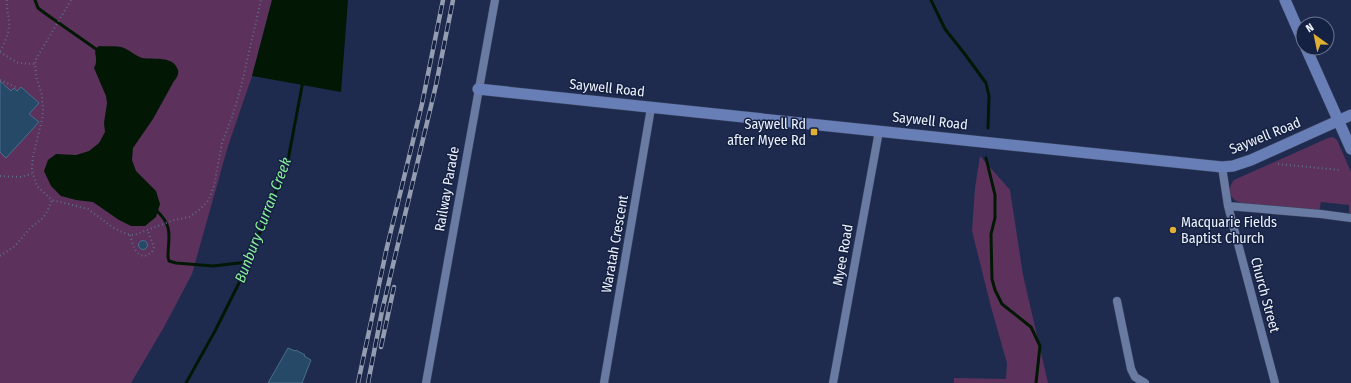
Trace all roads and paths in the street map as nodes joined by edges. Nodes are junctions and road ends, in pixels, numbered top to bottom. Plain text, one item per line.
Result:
1 (7, 0) edge
2 (71, 0) edge
3 (261, 0) edge
4 (495, 0) edge
5 (1285, 0) edge
6 (1295, 23) edge
7 (0, 52) edge
8 (1310, 56) edge
9 (35, 64) junction
10 (0, 80) edge
11 (18, 88) dead end
12 (478, 89) junction
13 (651, 108) junction
14 (1351, 115) edge
15 (1339, 121) junction
16 (879, 131) junction
17 (1351, 149) edge
18 (1278, 164) dead end
19 (1222, 167) junction
20 (1340, 170) dead end
21 (33, 174) junction
22 (0, 176) edge
23 (52, 200) junction
24 (1228, 206) junction
25 (1351, 218) edge
26 (148, 231) junction
27 (130, 234) junction
28 (0, 256) edge
29 (1117, 301) dead end
30 (426, 383) edge
31 (604, 383) edge
32 (834, 383) edge
33 (1144, 383) edge
34 (1275, 383) edge

1 - 7 path
2 - 9 path
3 - 26 path
4 - 12 street, Railway Parade
5 - 6 street
7 - 9 path
8 - 15 street
9 - 21 path
10 - 11 path
12 - 13 street, Saywell Road
12 - 30 street, Railway Parade
13 - 16 street, Saywell Road
13 - 31 street, Waratah Crescent
14 - 15 street, Saywell Road
15 - 17 street
15 - 19 street, Saywell Road
16 - 19 street, Saywell Road
16 - 32 street, Myee Road
18 - 20 path
19 - 24 street, Church Street
21 - 22 path
21 - 23 path
23 - 27 path
23 - 28 path
24 - 25 street
24 - 34 street, Church Street
26 - 27 path
26 - 27 path
29 - 33 street

